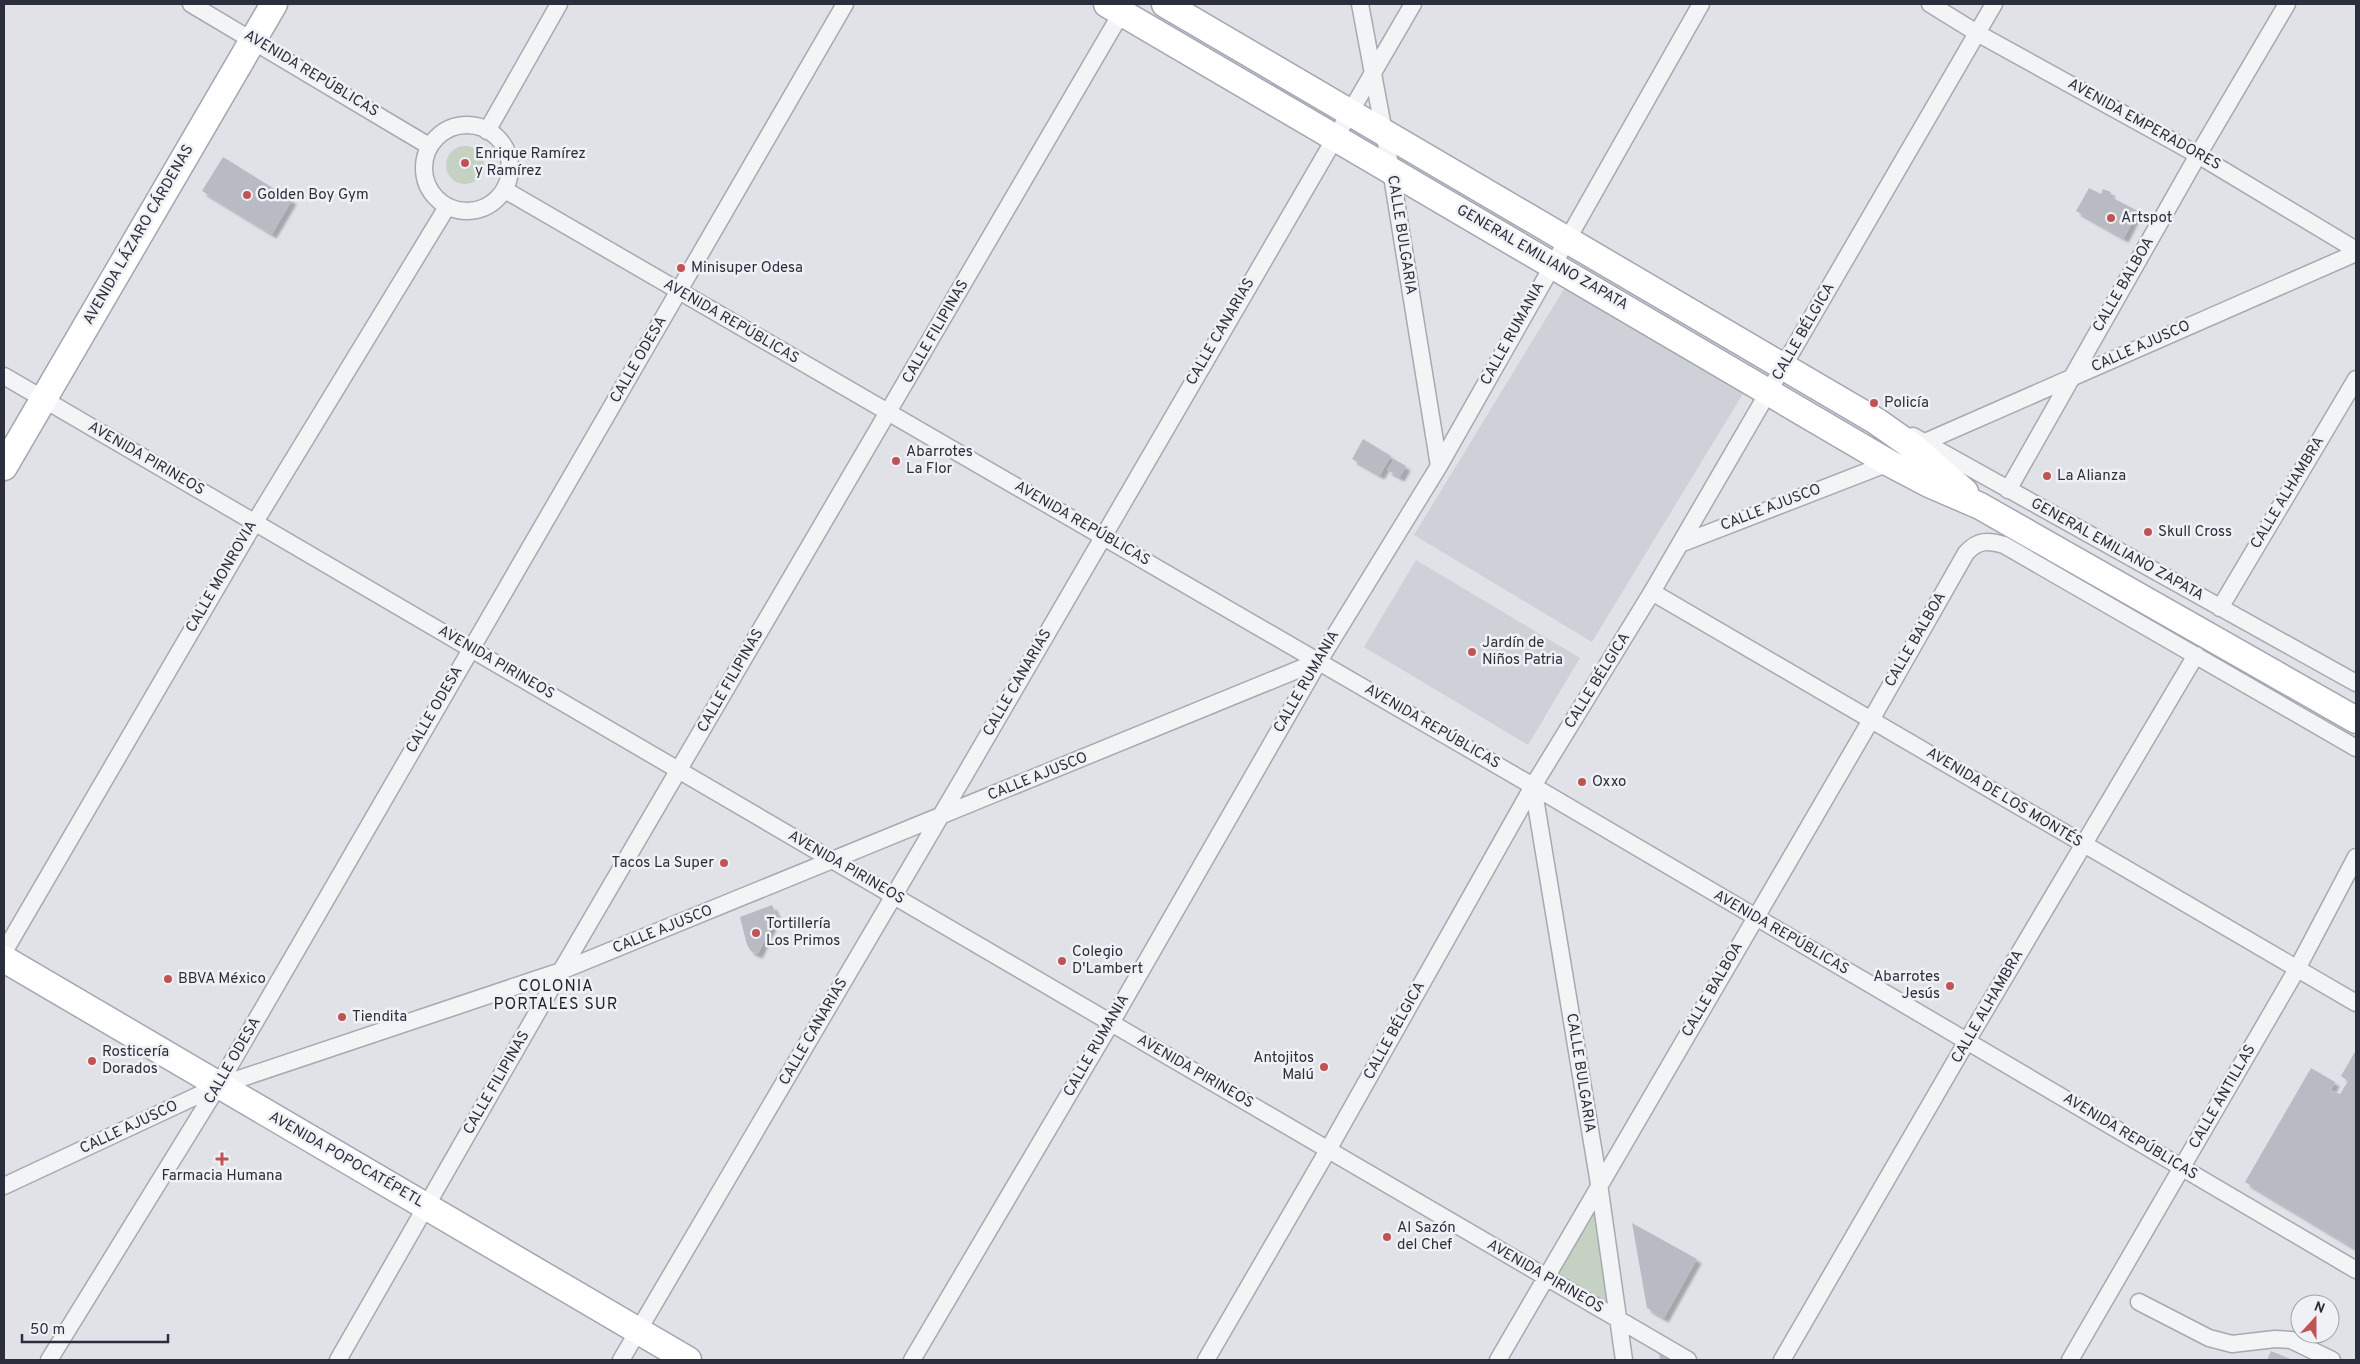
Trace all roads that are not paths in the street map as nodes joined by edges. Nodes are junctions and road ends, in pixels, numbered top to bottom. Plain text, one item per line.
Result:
1 (191, 4) edge
2 (274, 4) edge
3 (559, 4) edge
4 (845, 4) edge
5 (1165, 4) edge
6 (1360, 4) edge
7 (1413, 4) edge
8 (1701, 4) edge
9 (1930, 4) edge
10 (1994, 4) edge
11 (2287, 4) edge
12 (1119, 7) edge
13 (1978, 33) junction
14 (253, 39) junction
15 (1373, 72) junction
16 (1350, 110) junction
17 (487, 131) junction
18 (1384, 131) junction
19 (1334, 136) junction
20 (430, 146) junction
21 (2198, 155) junction
22 (1391, 170) junction
23 (505, 190) junction
24 (447, 206) junction
25 (1566, 239) junction
26 (2356, 251) edge
27 (1553, 264) junction
28 (679, 292) junction
29 (1784, 366) junction
30 (4, 376) edge
31 (2072, 377) junction
32 (2356, 379) edge
33 (1769, 392) junction
34 (44, 399) junction
35 (889, 413) junction
36 (1876, 421) junction
37 (1925, 442) junction
38 (1889, 463) junction
39 (1439, 466) junction
40 (4, 467) edge
41 (2008, 490) junction
42 (1980, 506) junction
43 (254, 522) junction
44 (1102, 535) junction
45 (1680, 544) junction
46 (1652, 592) junction
47 (2220, 608) junction
48 (471, 649) junction
49 (2196, 655) junction
50 (1319, 661) junction
51 (2356, 684) edge
52 (1871, 720) junction
53 (2356, 720) edge
54 (2356, 748) edge
55 (679, 770) junction
56 (1532, 786) junction
57 (941, 817) junction
58 (2083, 845) junction
59 (2356, 857) edge
60 (833, 861) junction
61 (894, 896) junction
62 (1756, 918) junction
63 (4, 952) edge
64 (4, 959) edge
65 (2297, 969) junction
66 (561, 971) junction
67 (2356, 1003) edge
68 (1110, 1023) junction
69 (1967, 1041) junction
70 (218, 1086) junction
71 (1328, 1150) junction
72 (2181, 1167) junction
73 (1599, 1184) junction
74 (4, 1186) edge
75 (426, 1207) junction
76 (2356, 1270) edge
77 (1546, 1277) junction
78 (2139, 1302) dead end
79 (1619, 1320) junction
80 (638, 1331) junction
81 (49, 1360) edge
82 (338, 1360) edge
83 (621, 1360) edge
84 (688, 1360) edge
85 (912, 1360) edge
86 (1206, 1360) edge
87 (1498, 1360) edge
88 (1624, 1360) edge
89 (1688, 1360) edge
90 (1782, 1360) edge
91 (2070, 1360) edge
92 (2332, 1360) edge

1 - 14 street, AVENIDA REPÚBLICAS
2 - 14 main road, AVENIDA LÁZARO CÁRDENAS
3 - 17 street
4 - 28 street, CALLE ODESA
5 - 16 main road, GENERAL EMILIANO ZAPATA
6 - 15 street, CALLE BULGARIA
7 - 15 street, CALLE CANARIAS
8 - 25 street, CALLE RUMANIA
9 - 13 street, AVENIDA EMPERADORES
10 - 13 street, CALLE BÉLGICA
11 - 21 street, CALLE BALBOA
12 - 19 main road, GENERAL EMILIANO ZAPATA
12 - 35 street, CALLE FILIPINAS
13 - 21 street, AVENIDA EMPERADORES
13 - 29 street, CALLE BÉLGICA
14 - 20 street, AVENIDA REPÚBLICAS
14 - 34 main road, AVENIDA LÁZARO CÁRDENAS
15 - 16 street, CALLE CANARIAS
15 - 18 street, CALLE BULGARIA
16 - 18 main road, GENERAL EMILIANO ZAPATA
16 - 19 street, CALLE CANARIAS
17 - 20 street
17 - 23 street
18 - 22 street, CALLE BULGARIA
18 - 25 main road, GENERAL EMILIANO ZAPATA
19 - 22 main road, GENERAL EMILIANO ZAPATA
19 - 44 street, CALLE CANARIAS
20 - 24 street
21 - 26 street, AVENIDA EMPERADORES
21 - 31 street, CALLE BALBOA
22 - 27 main road, GENERAL EMILIANO ZAPATA
22 - 39 street, CALLE BULGARIA
23 - 24 street
23 - 28 street, AVENIDA REPÚBLICAS
24 - 43 street, CALLE MONROVIA
25 - 27 street, CALLE RUMANIA
25 - 29 main road, GENERAL EMILIANO ZAPATA
26 - 31 street, CALLE AJUSCO
27 - 33 main road, GENERAL EMILIANO ZAPATA
27 - 39 street, CALLE RUMANIA
28 - 35 street, AVENIDA REPÚBLICAS
28 - 48 street, CALLE ODESA
29 - 33 street, CALLE BÉLGICA
29 - 36 main road, GENERAL EMILIANO ZAPATA
30 - 34 street, AVENIDA PIRINEOS
31 - 37 street, CALLE AJUSCO
31 - 41 street, CALLE BALBOA
32 - 47 street, CALLE ALHAMBRA
33 - 38 main road, GENERAL EMILIANO ZAPATA
33 - 45 street, CALLE BÉLGICA
34 - 40 main road, AVENIDA LÁZARO CÁRDENAS
34 - 43 street, AVENIDA PIRINEOS
35 - 44 street, AVENIDA REPÚBLICAS
35 - 55 street, CALLE FILIPINAS
36 - 37 street, GENERAL EMILIANO ZAPATA
36 - 42 main road, GENERAL EMILIANO ZAPATA
37 - 41 street, GENERAL EMILIANO ZAPATA
38 - 42 main road, GENERAL EMILIANO ZAPATA
38 - 45 street, CALLE AJUSCO
39 - 50 street, CALLE RUMANIA
41 - 47 street, GENERAL EMILIANO ZAPATA
42 - 53 main road, GENERAL EMILIANO ZAPATA
43 - 48 street, AVENIDA PIRINEOS
43 - 63 street, CALLE MONROVIA
44 - 50 street, AVENIDA REPÚBLICAS
44 - 57 street, CALLE CANARIAS
45 - 46 street, CALLE BÉLGICA
46 - 52 street, AVENIDA DE LOS MONTÉS
46 - 56 street, CALLE BÉLGICA
47 - 51 street, GENERAL EMILIANO ZAPATA
48 - 55 street, AVENIDA PIRINEOS
48 - 70 street, CALLE ODESA
49 - 52 street, CALLE BALBOA
49 - 54 street
49 - 58 street, CALLE ALHAMBRA
50 - 56 street, AVENIDA REPÚBLICAS
50 - 57 street, CALLE AJUSCO
50 - 68 street, CALLE RUMANIA
52 - 58 street, AVENIDA DE LOS MONTÉS
52 - 62 street, CALLE BALBOA
55 - 60 street, AVENIDA PIRINEOS
55 - 66 street, CALLE FILIPINAS
56 - 62 street, AVENIDA REPÚBLICAS
56 - 71 street, CALLE BÉLGICA
56 - 73 street, CALLE BULGARIA
57 - 60 street, CALLE AJUSCO
57 - 61 street, CALLE CANARIAS
58 - 65 street, AVENIDA DE LOS MONTÉS
58 - 69 street, CALLE ALHAMBRA
59 - 65 street, CALLE ANTILLAS
60 - 61 street, AVENIDA PIRINEOS
60 - 66 street, CALLE AJUSCO
61 - 68 street, AVENIDA PIRINEOS
61 - 80 street, CALLE CANARIAS
62 - 69 street, AVENIDA REPÚBLICAS
62 - 73 street, CALLE BALBOA
64 - 70 main road, AVENIDA POPOCATÉPETL
65 - 67 street, AVENIDA DE LOS MONTÉS
65 - 72 street, CALLE ANTILLAS
66 - 70 street, CALLE AJUSCO
66 - 75 street, CALLE FILIPINAS
68 - 71 street, AVENIDA PIRINEOS
68 - 85 street, CALLE RUMANIA
69 - 72 street, AVENIDA REPÚBLICAS
69 - 90 street, CALLE ALHAMBRA
70 - 74 street, CALLE AJUSCO
70 - 75 main road, AVENIDA POPOCATÉPETL
70 - 81 street, CALLE ODESA
71 - 77 street, AVENIDA PIRINEOS
71 - 86 street, CALLE BÉLGICA
72 - 76 street, AVENIDA REPÚBLICAS
72 - 91 street, CALLE ANTILLAS
73 - 77 street, CALLE BALBOA
73 - 79 street, CALLE BULGARIA
75 - 80 main road, AVENIDA POPOCATÉPETL
75 - 82 street, CALLE FILIPINAS
77 - 79 street, AVENIDA PIRINEOS
77 - 87 street, CALLE BALBOA
78 - 92 street
79 - 88 street, CALLE BULGARIA
79 - 89 street, AVENIDA PIRINEOS
80 - 83 street, CALLE CANARIAS
80 - 84 main road, AVENIDA POPOCATÉPETL

